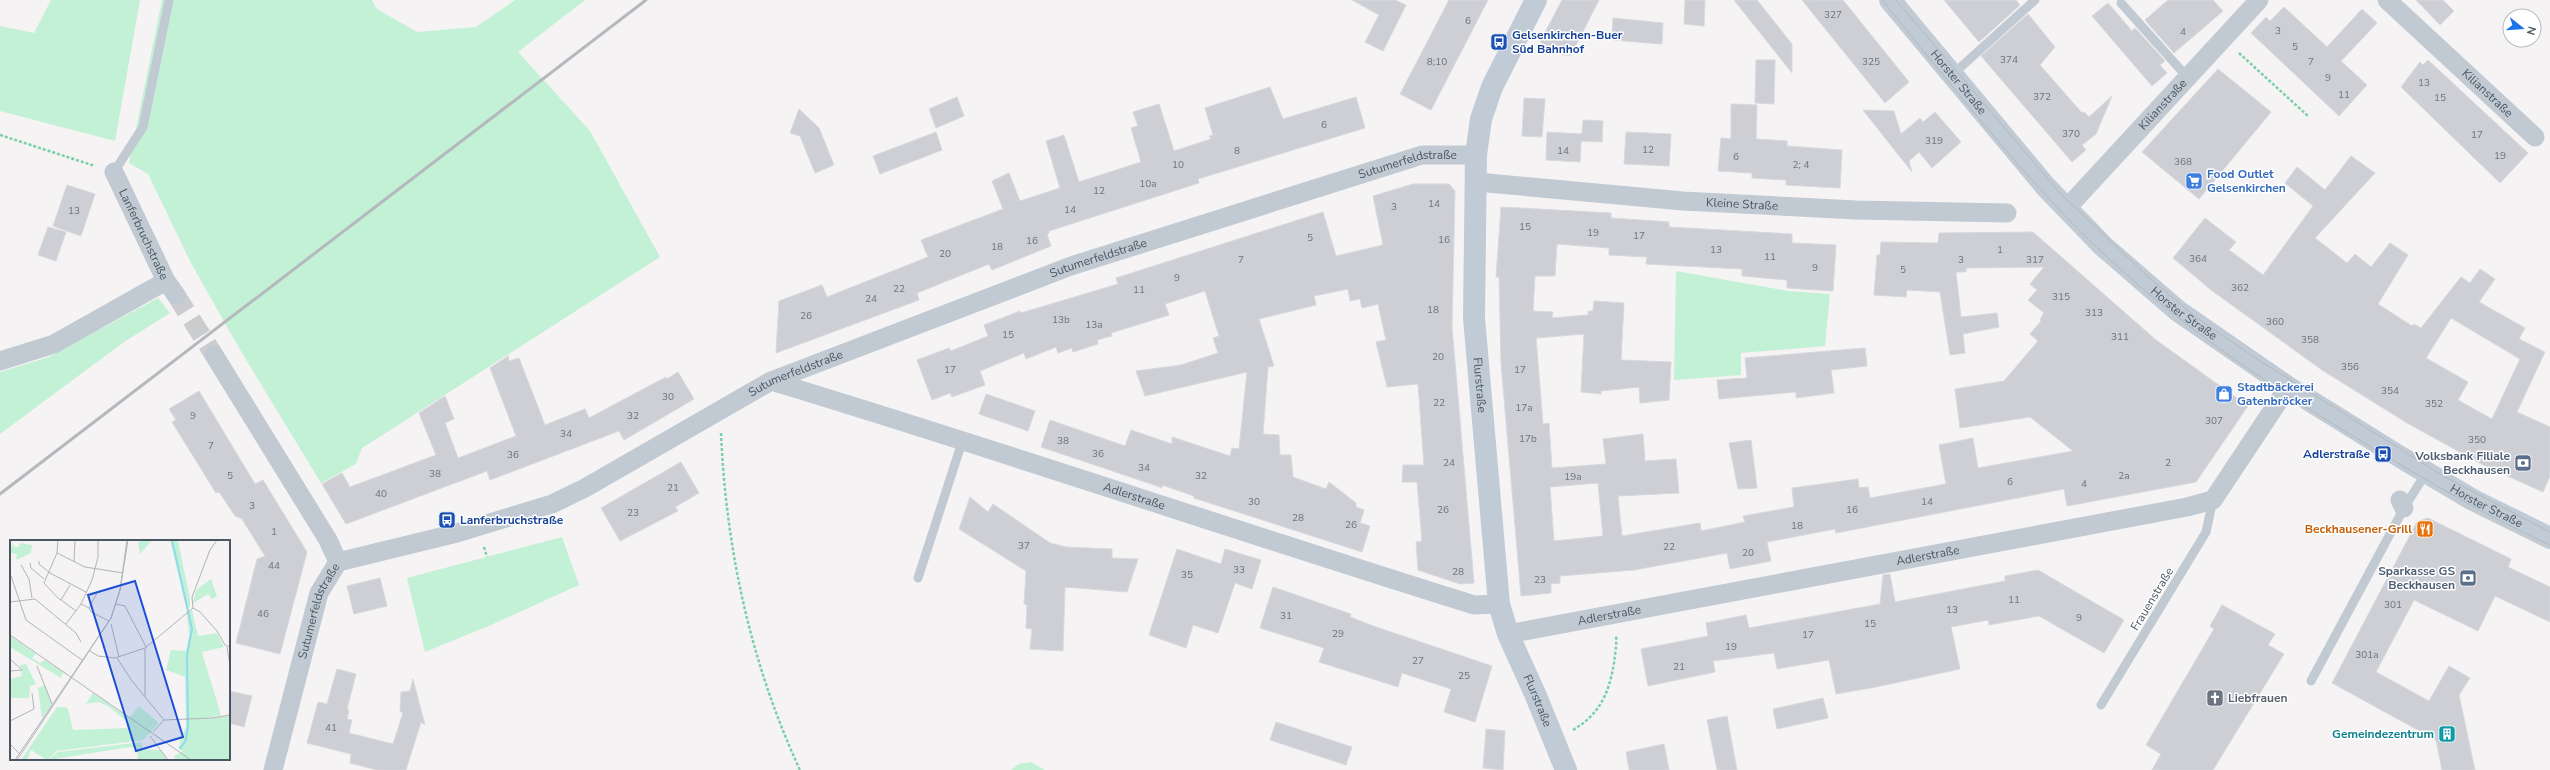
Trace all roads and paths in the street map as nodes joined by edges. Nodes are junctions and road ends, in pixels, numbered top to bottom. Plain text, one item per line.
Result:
1 (169, 0) edge
2 (1536, 0) edge
3 (1890, 0) edge
4 (2035, 0) edge
5 (2260, 0) edge
6 (2387, 0) edge
7 (2121, 3) dead end
8 (2224, 39) junction
9 (1952, 75) junction
10 (2188, 78) junction
11 (2308, 116) dead end
12 (0, 135) edge
13 (2535, 138) dead end
14 (1476, 155) junction
15 (114, 172) junction
16 (1477, 182) junction
17 (2067, 208) junction
18 (2007, 213) dead end
19 (214, 355) tunnel mouth
20 (0, 362) edge
21 (771, 381) junction
22 (2288, 387) junction
23 (719, 411) junction
24 (962, 439) junction
25 (2426, 473) junction
26 (2213, 500) junction
27 (2550, 538) edge
28 (338, 562) junction
29 (918, 578) dead end
30 (1499, 604) junction
31 (1613, 614) junction
32 (1508, 634) junction
33 (2311, 682) dead end
34 (2101, 706) dead end
35 (1553, 739) junction
36 (273, 770) edge
37 (800, 770) edge
38 (1566, 770) edge

1 - 15 lane
2 - 14 main road, Flurstraße
3 - 9 main road, Horster Straße
4 - 9 lane
5 - 8 street, Kilianstraße
6 - 13 street, Kilianstraße
7 - 10 lane
8 - 10 street, Kilianstraße
8 - 11 path
9 - 17 main road, Horster Straße
10 - 17 street, Kilianstraße
12 - 15 path
14 - 16 main road, Flurstraße
14 - 21 street, Sutumerfeldstraße
15 - 20 street, Lanferbruchstraße
16 - 18 street, Kleine Straße
16 - 30 main road, Flurstraße
17 - 22 main road, Horster Straße
19 - 28 street
21 - 23 street, Sutumerfeldstraße
21 - 24 street, Adlerstraße
22 - 25 main road, Horster Straße
22 - 26 street
23 - 28 street, Sutumerfeldstraße
23 - 37 path
24 - 29 lane
24 - 30 street, Adlerstraße
25 - 27 main road, Horster Straße
25 - 33 lane
26 - 31 street, Adlerstraße
26 - 34 lane, Frauenstraße
28 - 36 street, Sutumerfeldstraße
30 - 32 main road, Flurstraße
31 - 32 street, Adlerstraße
31 - 35 path
32 - 35 main road, Flurstraße
35 - 38 main road, Flurstraße

